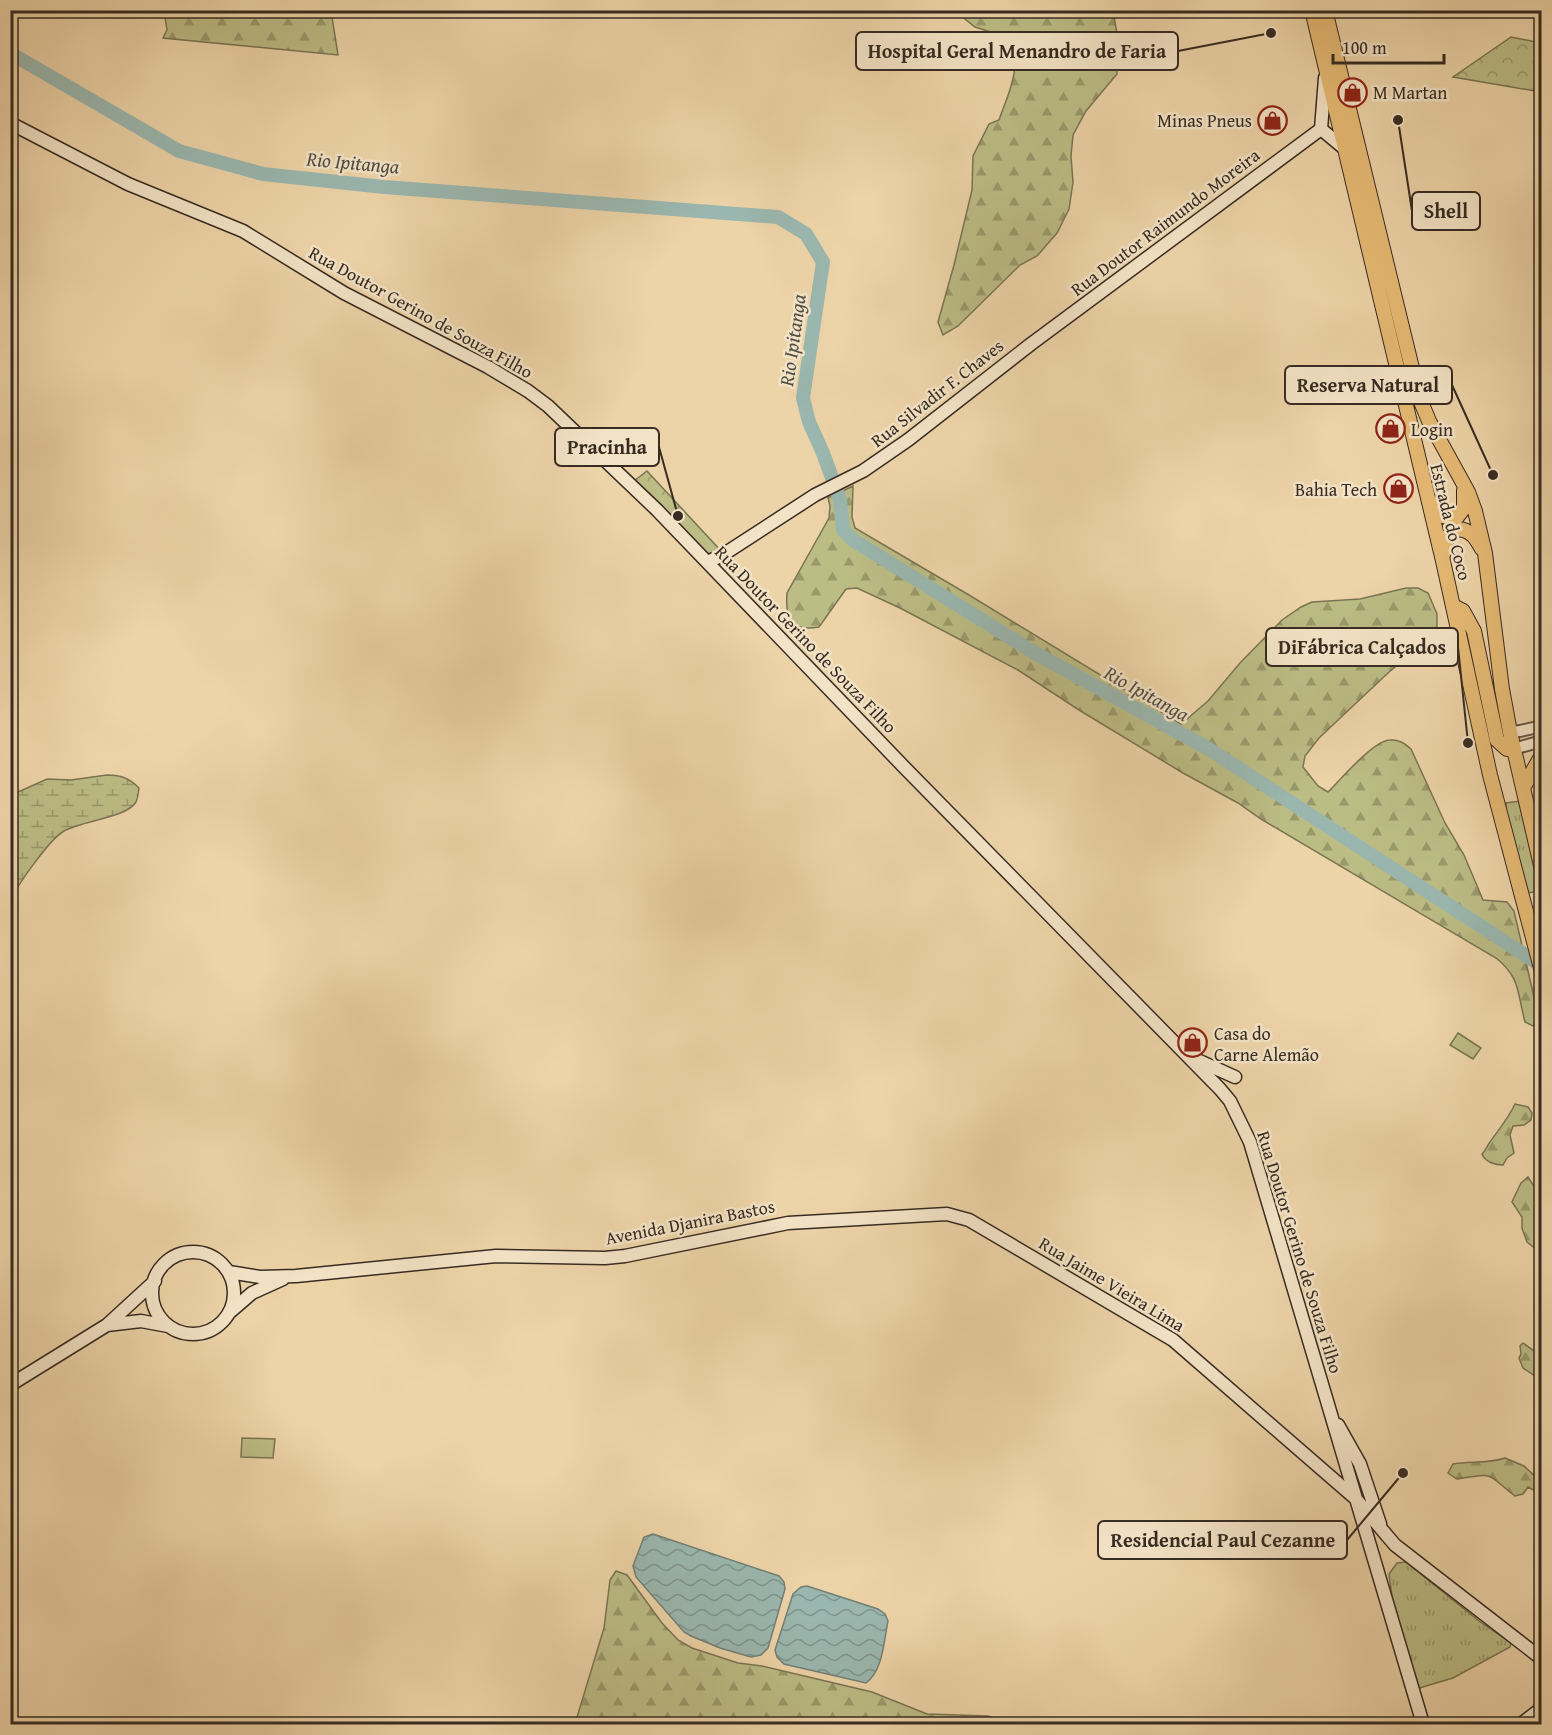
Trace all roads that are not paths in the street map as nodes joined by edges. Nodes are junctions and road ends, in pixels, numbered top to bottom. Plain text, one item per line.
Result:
1 (1336, 10) edge
2 (1315, 12) edge
3 (1332, 41) junction
4 (1325, 59) junction
5 (10, 123) edge
6 (1321, 129) junction
7 (1345, 149) junction
8 (1031, 344) joint
9 (1464, 485) junction
10 (1426, 498) junction
11 (1485, 553) junction
12 (722, 556) junction
13 (1443, 561) junction
14 (708, 562) junction
15 (717, 572) junction
16 (1453, 606) junction
17 (1542, 726) edge
18 (1510, 732) junction
19 (1542, 741) edge
20 (1514, 749) junction
21 (1542, 755) edge
22 (1523, 788) junction
23 (1542, 870) edge
24 (1542, 972) edge
25 (1188, 1055) junction
26 (1235, 1077) dead end
27 (947, 1214) joint
28 (229, 1272) junction
29 (296, 1276) junction
30 (155, 1281) junction
31 (229, 1313) junction
32 (107, 1325) junction
33 (168, 1326) junction
34 (10, 1385) edge
35 (1331, 1413) junction
36 (1355, 1498) junction
37 (1382, 1529) junction
38 (1542, 1659) edge
39 (1540, 1709) edge
40 (1423, 1725) edge
41 (1521, 1725) edge

1 - 3 highway
2 - 3 highway, Estrada do Coco
2 - 4 highway, Estrada do Coco
3 - 9 highway, Estrada do Coco
4 - 6 main road
4 - 7 highway, Estrada do Coco
5 - 14 main road, Rua Doutor Gerino de Souza Filho
6 - 7 main road
6 - 8 main road, Rua Doutor Raimundo Moreira
7 - 10 highway, Estrada do Coco
8 - 12 main road, Rua Silvadir F. Chaves
9 - 10 highway
9 - 11 highway, Estrada do Coco
10 - 13 highway, Estrada do Coco
11 - 13 highway
11 - 18 highway, Estrada do Coco
12 - 14 main road, Rua Silvadir F. Chaves
12 - 15 main road
13 - 16 highway, Estrada do Coco
14 - 15 main road, Rua Doutor Gerino de Souza Filho
15 - 25 main road, Rua Doutor Gerino de Souza Filho
16 - 20 highway
16 - 24 highway, Estrada do Coco
17 - 18 street
18 - 20 highway, Estrada do Coco
19 - 20 street
20 - 22 highway, Estrada do Coco
21 - 22 highway
22 - 23 highway, Estrada do Coco
25 - 26 main road
25 - 35 main road, Rua Doutor Gerino de Souza Filho
27 - 29 main road, Avenida Djanira Bastos
27 - 36 main road, Rua Jaime Vieira Lima
28 - 29 main road, Avenida Djanira Bastos
28 - 30 main road
28 - 31 main road
29 - 31 main road, Avenida Djanira Bastos
30 - 32 main road
30 - 33 main road
31 - 33 main road
32 - 33 main road
32 - 34 main road
35 - 36 main road, Rua Doutor Gerino de Souza Filho
35 - 37 main road, Rua Doutor Gerino de Souza Filho
36 - 37 main road, Rua Jaime Vieira Lima
36 - 40 main road, Rua Doutor Gerino de Souza Filho
37 - 38 main road, Rua Jaime Vieira Lima
39 - 41 main road

